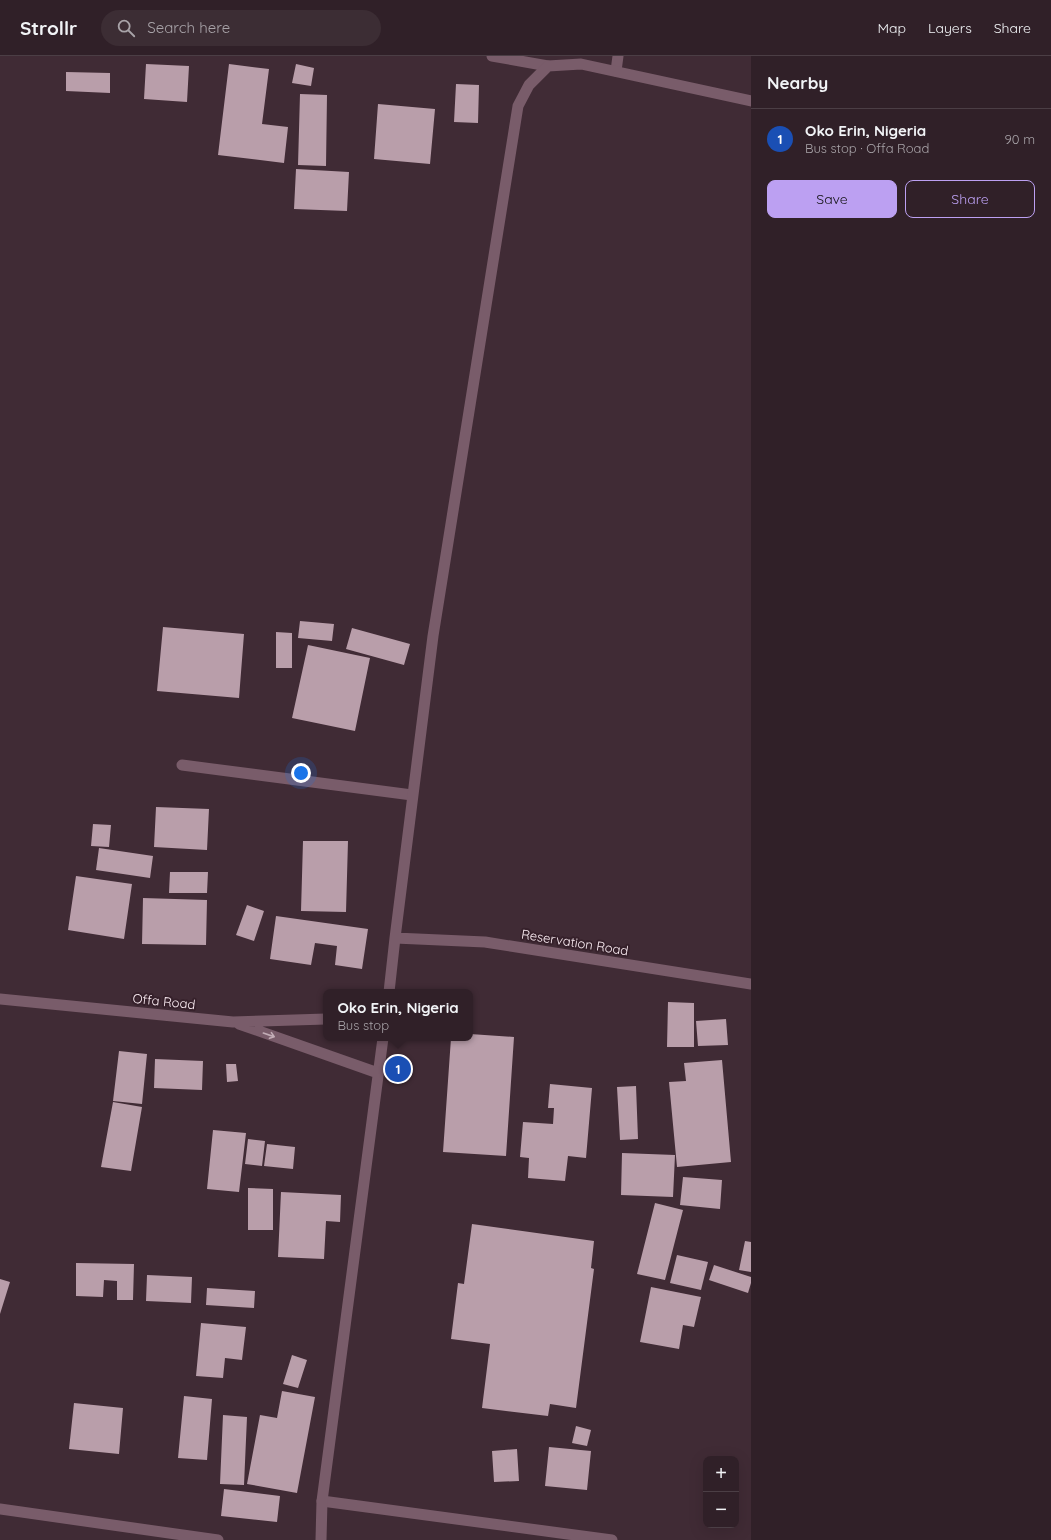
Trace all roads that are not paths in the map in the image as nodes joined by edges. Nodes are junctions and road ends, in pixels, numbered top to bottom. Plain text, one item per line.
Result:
1 (492, 56) edge
2 (618, 56) edge
3 (548, 66) junction
4 (616, 71) junction
5 (751, 101) edge
6 (182, 765) dead end
7 (412, 795) junction
8 (394, 938) junction
9 (751, 984) edge
10 (389, 989) edge
11 (0, 999) edge
12 (323, 1019) edge
13 (233, 1022) junction
14 (383, 1041) edge
15 (378, 1074) junction
16 (322, 1501) junction
17 (0, 1509) edge
18 (218, 1540) edge
19 (321, 1540) edge
20 (612, 1540) edge

1 - 3 street
2 - 4 street
3 - 4 street
3 - 7 street
4 - 5 street
6 - 7 street
7 - 8 street
8 - 9 street, Reservation Road
8 - 10 street
11 - 13 street, Offa Road
12 - 13 street, Offa Road
13 -> 15 street
14 - 15 street
15 - 16 street
16 - 19 street
16 - 20 street
17 - 18 street

